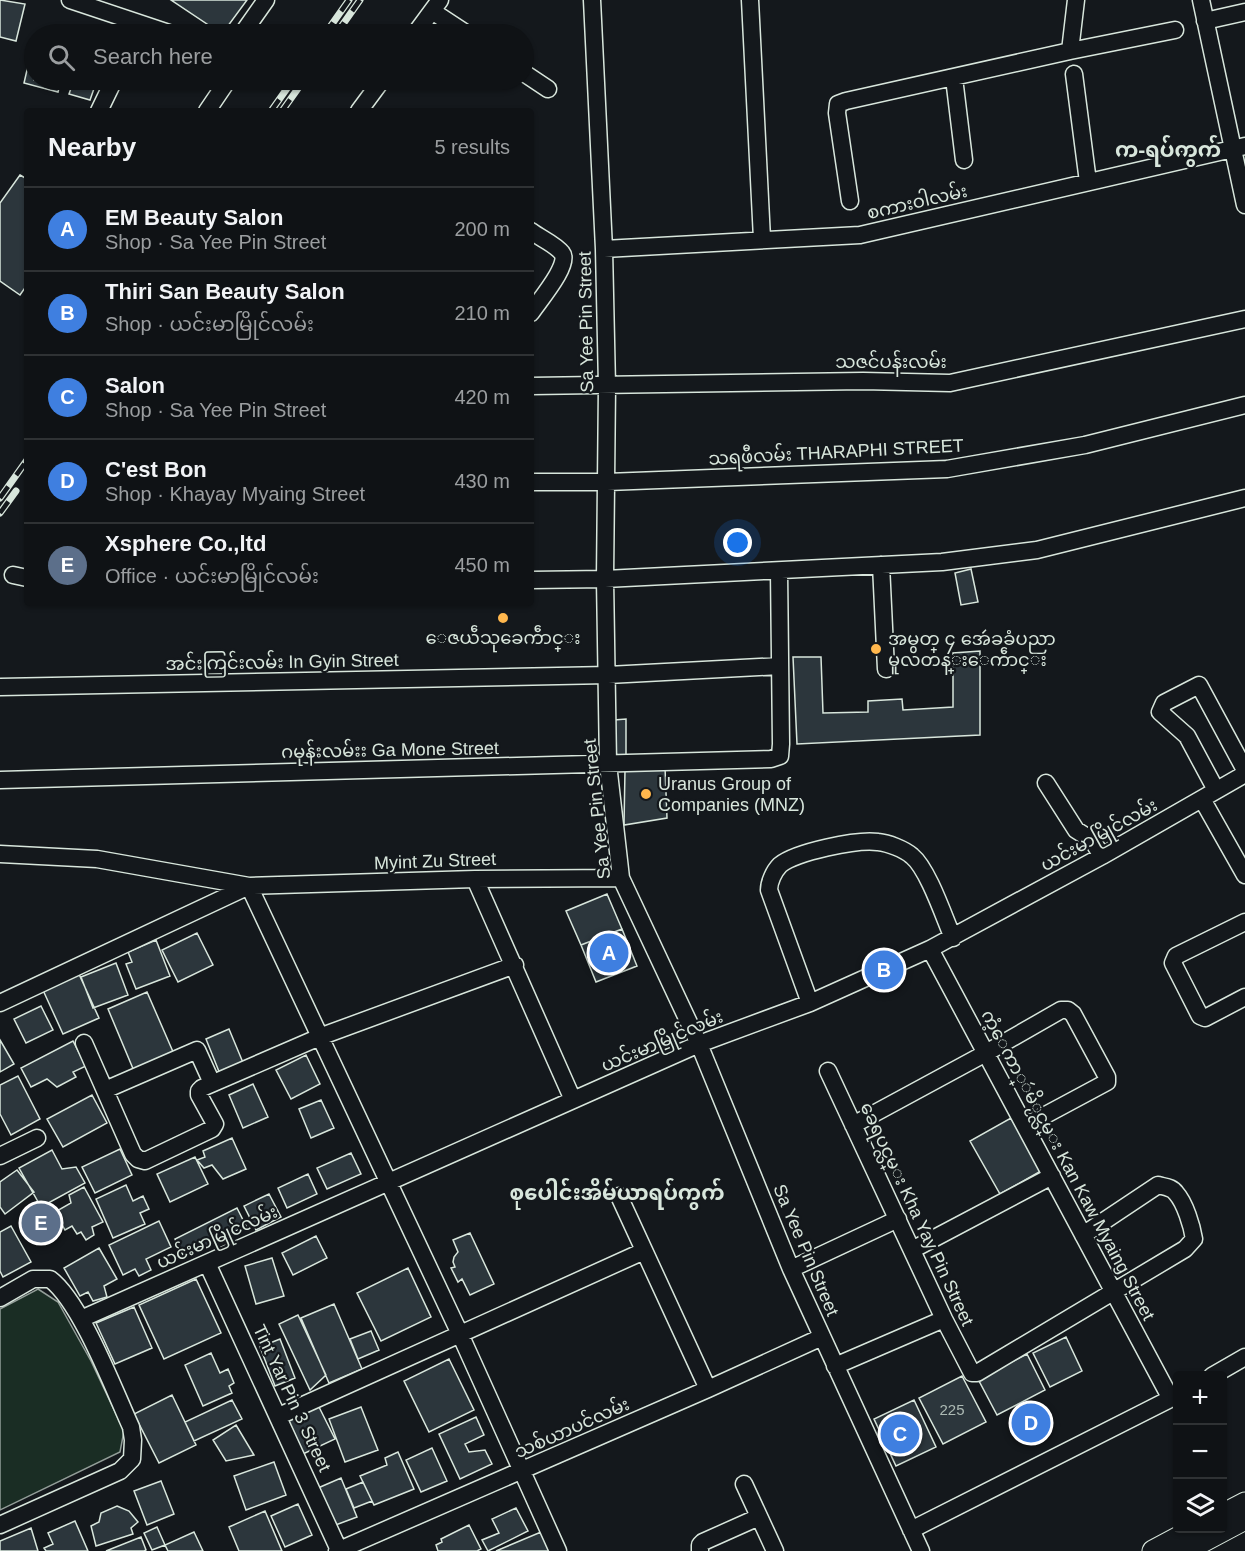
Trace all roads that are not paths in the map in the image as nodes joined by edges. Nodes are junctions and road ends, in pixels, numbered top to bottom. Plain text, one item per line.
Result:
1 (70, 0) edge
2 (266, 0) edge
3 (592, 0) edge
4 (750, 0) edge
5 (1076, 0) edge
6 (1201, 0) edge
7 (95, 4) edge
8 (436, 6) edge
9 (1245, 12) edge
10 (1205, 21) junction
11 (129, 24) edge
12 (249, 24) edge
13 (422, 24) edge
14 (456, 24) edge
15 (1175, 30) dead end
16 (1070, 51) junction
17 (1074, 74) dead end
18 (954, 78) junction
19 (534, 80) edge
20 (548, 89) dead end
21 (109, 90) edge
22 (221, 90) edge
23 (375, 90) edge
24 (100, 108) edge
25 (209, 108) edge
26 (361, 108) edge
27 (1238, 148) edge
28 (964, 160) dead end
29 (1088, 182) junction
30 (850, 201) dead end
31 (1245, 206) edge
32 (534, 233) edge
33 (762, 240) junction
34 (604, 249) junction
35 (534, 308) edge
36 (1245, 319) edge
37 (534, 386) edge
38 (607, 386) junction
39 (1245, 405) edge
40 (534, 482) edge
41 (607, 482) junction
42 (1245, 498) edge
43 (881, 565) junction
44 (778, 571) junction
45 (605, 579) junction
46 (534, 580) edge
47 (780, 666) junction
48 (886, 669) dead end
49 (608, 675) junction
50 (0, 687) edge
51 (608, 764) junction
52 (1245, 772) edge
53 (0, 780) edge
54 (1046, 783) dead end
55 (1209, 795) junction
56 (0, 854) edge
57 (1102, 856) junction
58 (1245, 875) edge
59 (621, 878) junction
60 (475, 879) junction
61 (249, 886) junction
62 (1245, 922) edge
63 (953, 938) junction
64 (930, 949) junction
65 (515, 965) junction
66 (1245, 997) edge
67 (0, 1003) edge
68 (810, 1003) junction
69 (322, 1036) junction
70 (84, 1043) dead end
71 (699, 1044) junction
72 (986, 1053) junction
73 (828, 1071) dead end
74 (212, 1083) junction
75 (105, 1090) junction
76 (573, 1100) junction
77 (853, 1125) junction
78 (1025, 1126) junction
79 (37, 1138) dead end
80 (0, 1156) edge
81 (1052, 1176) junction
82 (389, 1182) junction
83 (619, 1196) dead end
84 (898, 1220) junction
85 (1083, 1235) junction
86 (912, 1250) junction
87 (644, 1251) junction
88 (207, 1263) junction
89 (791, 1269) junction
90 (1114, 1292) junction
91 (0, 1298) edge
92 (81, 1319) junction
93 (944, 1319) junction
94 (460, 1334) junction
95 (822, 1337) junction
96 (1245, 1357) edge
97 (835, 1366) junction
98 (1221, 1371) edge
99 (708, 1389) junction
100 (1173, 1395) edge
101 (1173, 1398) edge
102 (279, 1416) junction
103 (522, 1472) junction
104 (744, 1484) dead end
105 (1245, 1503) edge
106 (1227, 1512) edge
107 (759, 1517) junction
108 (1245, 1519) edge
109 (0, 1525) edge
110 (911, 1530) junction
111 (1187, 1533) edge
112 (338, 1550) edge
113 (558, 1551) edge
114 (700, 1551) edge
115 (775, 1551) edge
116 (921, 1551) edge
117 (1153, 1551) edge
118 (1185, 1551) edge

1 - 7 street
2 - 12 street
3 - 34 street, Sa Yee Pin Street
4 - 33 street
5 - 16 street
6 - 10 street
7 - 11 street
8 - 13 street
8 - 14 street
9 - 10 street
10 - 27 street
15 - 16 street
16 - 18 street
17 - 29 street
18 - 28 street
18 - 30 street
19 - 20 street
21 - 24 street
22 - 25 street
23 - 26 street
27 - 29 street, စကားဝါလမ်း
27 - 31 street
29 - 33 street, စကားဝါလမ်း
32 - 35 street
33 - 34 street, စကားဝါလမ်း
34 - 38 street, Sa Yee Pin Street
36 - 38 street, သဇင်ပန်းလမ်း
37 - 38 street, သဇင်ပန်းလမ်း
38 - 41 street, Sa Yee Pin Street
39 - 41 street, သရဖီလမ်း THARAPHI STREET
40 - 41 street, သရဖီလမ်း THARAPHI STREET
41 - 45 street, Sa Yee Pin Street
42 - 43 street
43 - 44 street
43 - 48 street
44 - 45 street
44 - 47 street
45 - 46 street
45 - 49 street, Sa Yee Pin Street
47 - 49 street, အင်းကြင်းလမ်း In Gyin Street
47 - 51 street, ဂမုန်းလမ်းး Ga Mone Street
49 - 50 street, အင်းကြင်းလမ်း In Gyin Street
49 - 51 street, Sa Yee Pin Street
51 - 53 street, ဂမုန်းလမ်းး Ga Mone Street
51 - 59 street, Sa Yee Pin Street
52 - 55 street, ယင်းမာမြိုင်လမ်း
52 - 55 street
54 - 57 street
55 - 57 street, ယင်းမာမြိုင်လမ်း
55 - 58 street
56 - 61 street
57 - 63 street, ယင်းမာမြိုင်လမ်း
59 - 60 street, Myint Zu Street
59 - 71 street, Sa Yee Pin Street
60 - 61 street, Myint Zu Street
60 - 65 street
61 - 67 street
61 - 69 street
62 - 66 street
63 - 64 street, ယင်းမာမြိုင်လမ်း
63 - 68 street
64 - 68 street, ယင်းမာမြိုင်လမ်း
64 - 72 street, ကံ့ေကာ္ဴမိႂင္လမ္း Kan Kaw Myaing Street
65 - 69 street
65 - 76 street
68 - 71 street, ယင်းမာမြိုင်လမ်း
69 - 74 street
69 - 82 street
70 - 75 street
71 - 76 street, ယင်းမာမြိုင်လမ်း
71 - 89 street, Sa Yee Pin Street
72 - 77 street
72 - 78 street, ကံ့ေကာ္ဴမိႂင္လမ္း Kan Kaw Myaing Street
72 - 78 street
73 - 77 street, ခေရပင္လမ္း Kha Yay Pin Street
74 - 75 street
74 - 75 street
76 - 82 street, ယင်းမာမြိုင်လမ်း
77 - 84 street, ခေရပင္လမ္း Kha Yay Pin Street
78 - 81 street, ကံ့ေကာ္ဴမိႂင္လမ္း Kan Kaw Myaing Street
79 - 80 street
81 - 85 street, ကံ့ေကာ္ဴမိႂင္လမ္း Kan Kaw Myaing Street
81 - 86 street
82 - 88 street, ယင်းမာမြိုင်လမ်း
82 - 94 street
83 - 87 street
84 - 86 street, ခေရပင္လမ္း Kha Yay Pin Street
84 - 89 street
85 - 90 street, ကံ့ေကာ္ဴမိႂင္လမ္း Kan Kaw Myaing Street
85 - 90 street
86 - 93 street, ခေရပင္လမ္း Kha Yay Pin Street
87 - 94 street
87 - 99 street
88 - 92 street, ယင်းမာမြိုင်လမ်း
88 - 102 street, Tint Yar Pin 3 Street
89 - 95 street, Sa Yee Pin Street
90 - 93 street, ခေရပင္လမ္း Kha Yay Pin Street
90 - 100 street, ကံ့ေကာ္ဴမိႂင္လမ္း Kan Kaw Myaing Street
91 - 92 street
92 - 109 street
93 - 97 street
94 - 102 street
94 - 103 street
95 - 97 street, Sa Yee Pin Street
95 - 99 street, သစ်ယာပင်လမ်း
96 - 98 street
97 - 110 street, Sa Yee Pin Street
99 - 103 street, သစ်ယာပင်လမ်း
101 - 110 street
102 - 112 street, Tint Yar Pin 3 Street
103 - 112 street, သစ်ယာပင်လမ်း
103 - 113 street
104 - 107 street
105 - 106 main road
107 - 114 street
107 - 115 street
108 - 118 main road
110 - 116 street, Sa Yee Pin Street
111 - 117 main road

